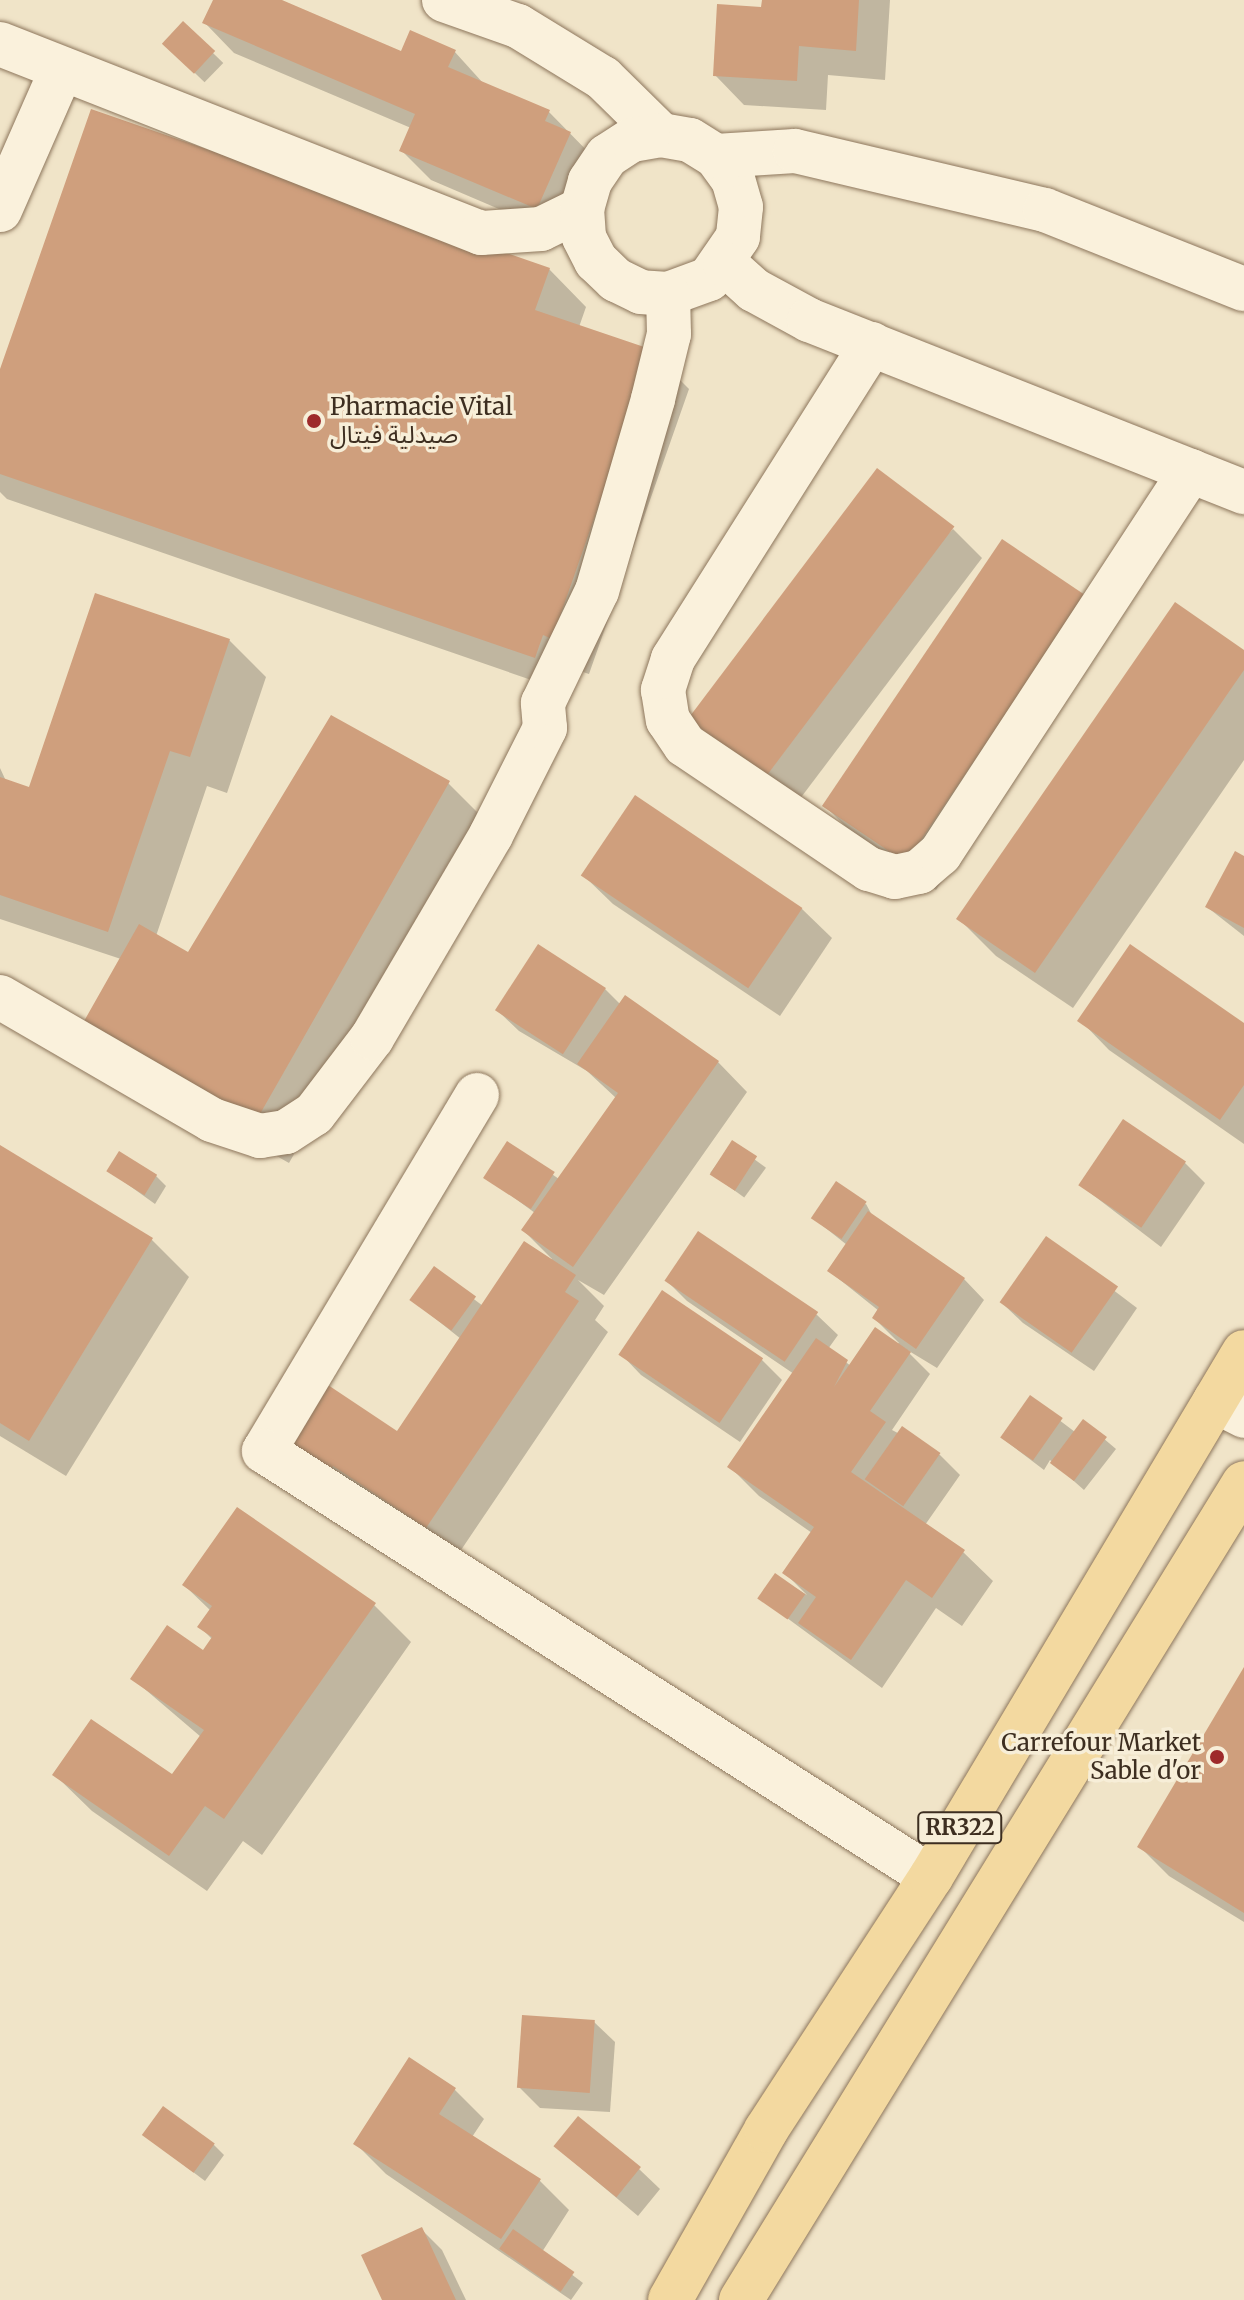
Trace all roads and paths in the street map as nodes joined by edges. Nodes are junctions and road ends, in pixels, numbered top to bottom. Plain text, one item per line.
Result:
1 (444, 0) edge
2 (0, 44) edge
3 (62, 69) junction
4 (661, 135) junction
5 (716, 156) junction
6 (582, 209) junction
7 (0, 210) edge
8 (725, 264) junction
9 (1244, 289) edge
10 (668, 294) junction
11 (872, 344) junction
12 (1191, 471) junction
13 (1244, 492) edge
14 (0, 997) edge
15 (477, 1095) dead end
16 (1244, 1352) edge
17 (1229, 1408) edge
18 (1244, 1483) edge
19 (931, 1877) junction
20 (670, 2300) edge
21 (741, 2300) edge

1 - 4 street
2 - 3 street
3 - 6 street
3 - 7 street
4 - 5 street
4 - 6 street
5 - 8 street
5 - 9 street
6 - 10 street
8 - 10 street
8 - 11 street
10 - 14 street
11 - 12 street
11 - 12 street
12 - 13 street
15 - 19 street
16 - 17 main road, RR322
17 - 19 main road, RR322
18 - 21 main road, RR322
19 - 20 main road, RR322

